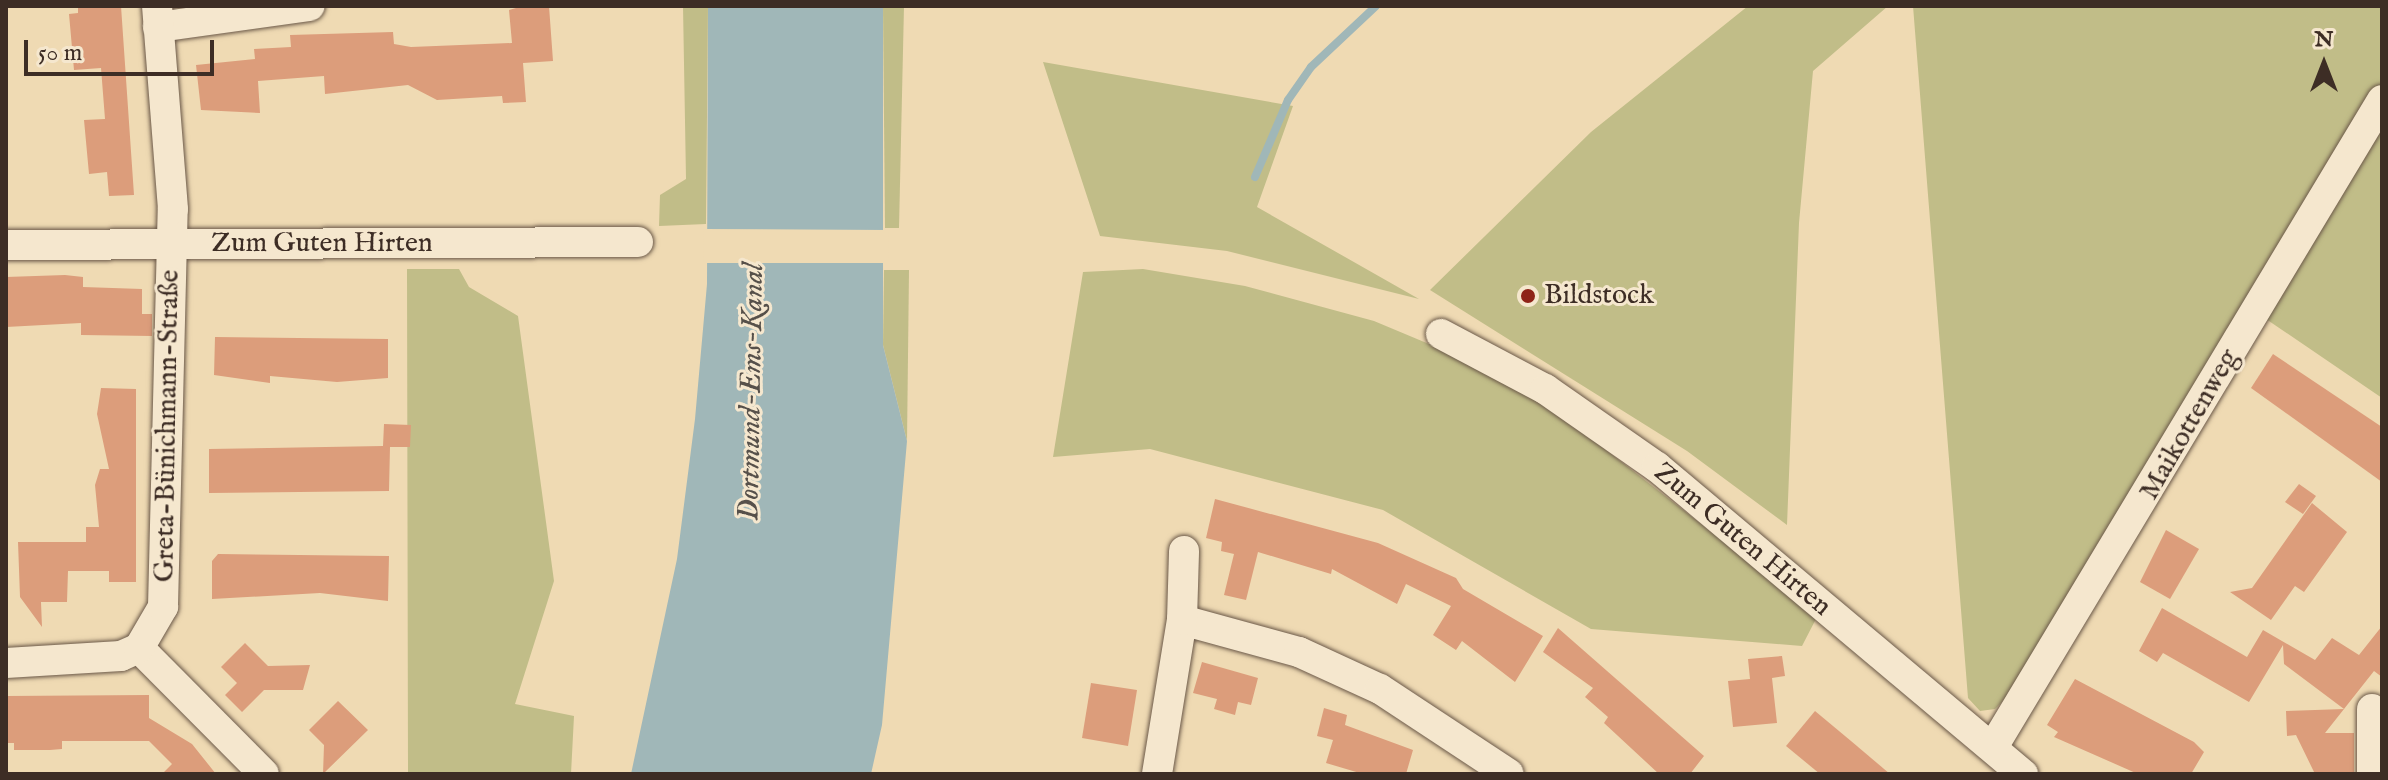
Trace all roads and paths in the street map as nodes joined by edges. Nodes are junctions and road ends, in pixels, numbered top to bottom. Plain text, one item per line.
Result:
1 (310, 6) edge
2 (158, 17) edge
3 (2382, 100) edge
4 (638, 242) dead end
5 (6, 245) edge
6 (172, 245) junction
7 (1441, 334) dead end
8 (1184, 551) dead end
9 (1182, 620) junction
10 (139, 648) junction
11 (6, 663) edge
12 (2372, 709) dead end
13 (1993, 747) junction
14 (1501, 771) edge
15 (2020, 773) edge
16 (264, 774) edge
17 (1157, 774) edge
18 (2372, 774) edge

1 - 2 street
2 - 6 street, Greta-Bünichmann-Straße
3 - 13 street, Maikottenweg
4 - 6 street, Zum Guten Hirten
5 - 6 street, Zum Guten Hirten
6 - 10 street, Greta-Bünichmann-Straße
7 - 13 street, Zum Guten Hirten
8 - 9 street
9 - 14 street
9 - 17 street
10 - 11 street
10 - 16 street
12 - 18 street
13 - 15 street, Zum Guten Hirten

